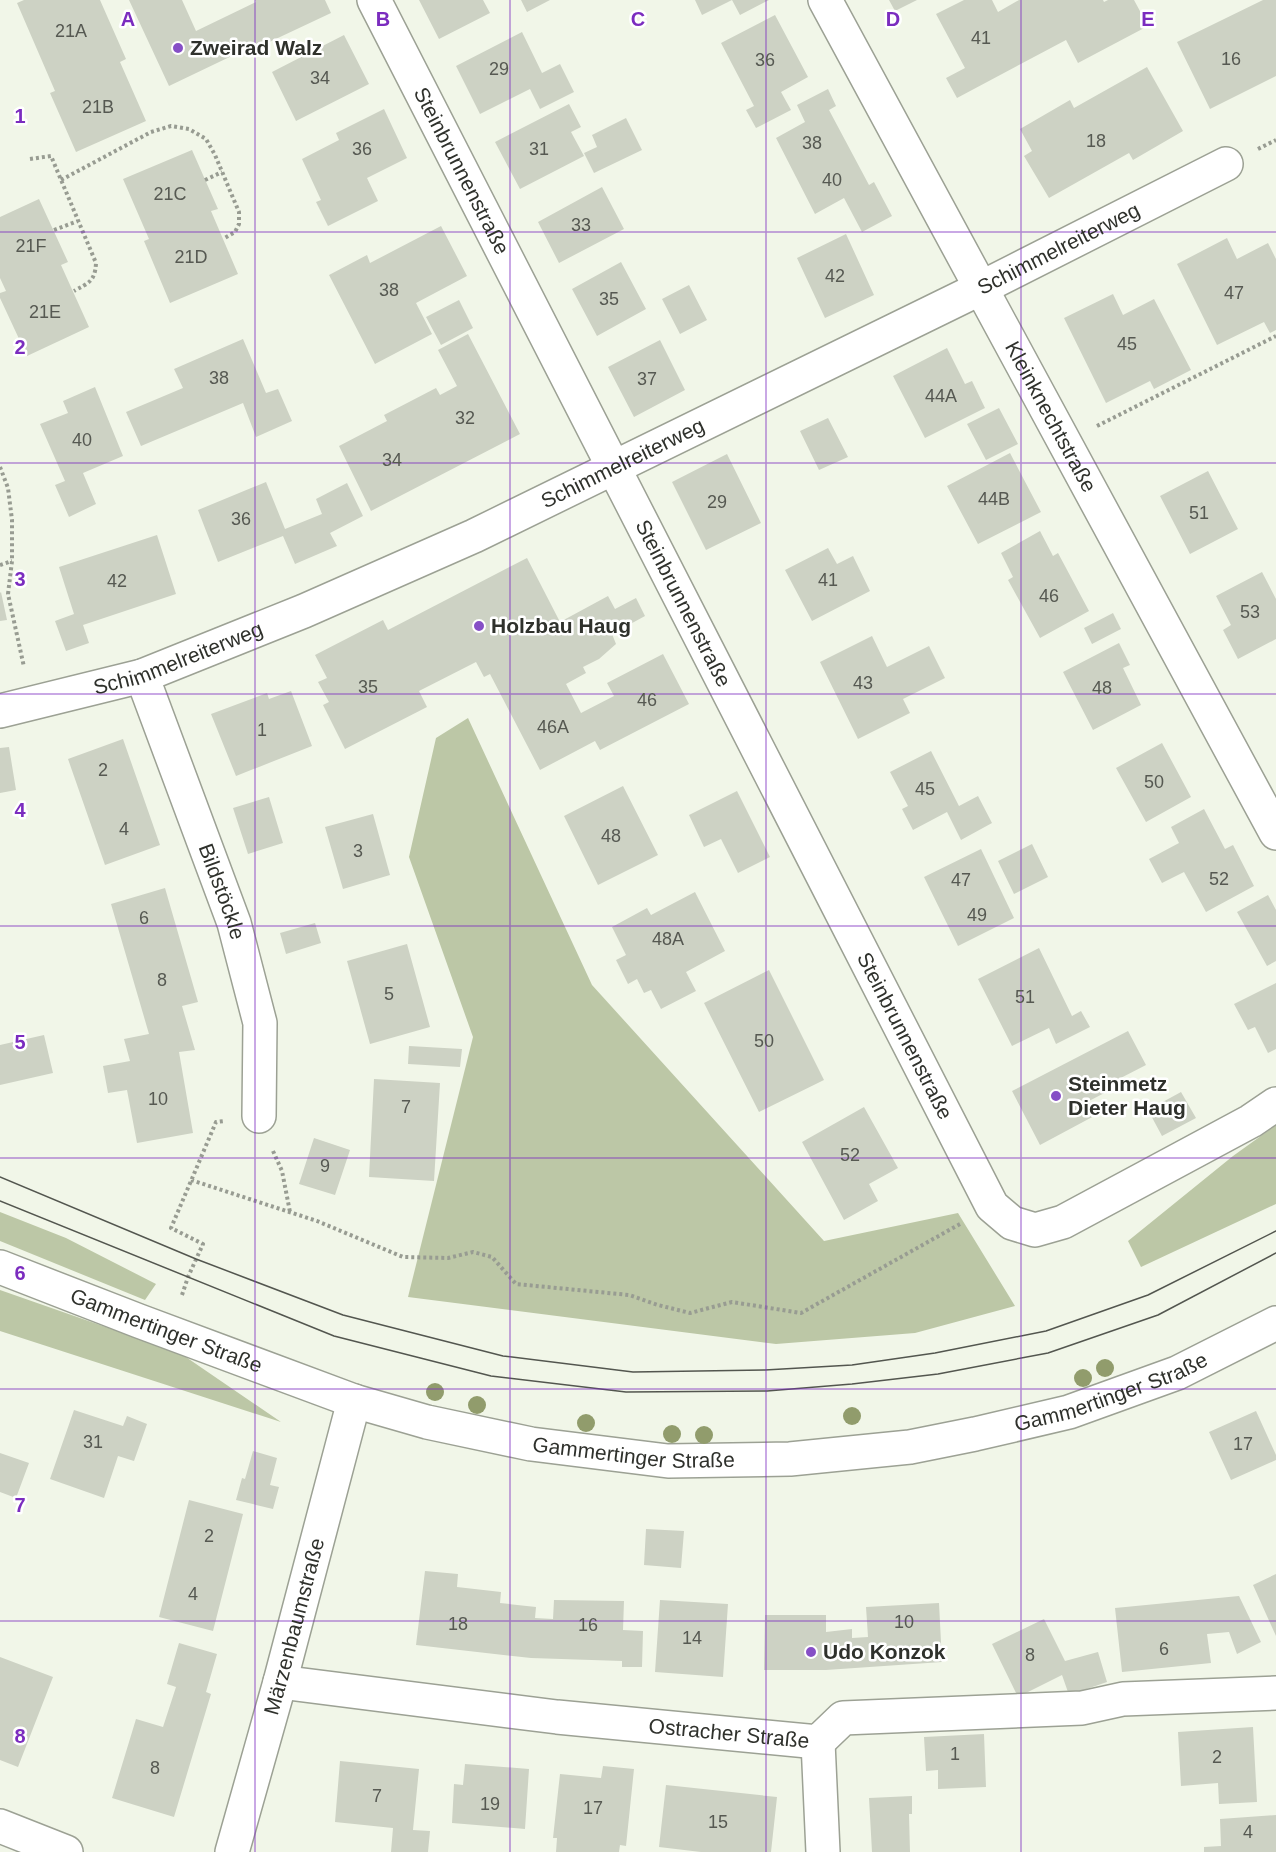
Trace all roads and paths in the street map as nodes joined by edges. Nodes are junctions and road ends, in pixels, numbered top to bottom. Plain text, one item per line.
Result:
1 (374, 0) edge
2 (825, 0) edge
3 (30, 159) dead end
4 (1226, 165) dead end
5 (222, 172) junction
6 (61, 180) junction
7 (205, 180) dead end
8 (78, 221) junction
9 (54, 230) dead end
10 (223, 239) dead end
11 (981, 288) junction
12 (74, 291) dead end
13 (1276, 336) edge
14 (1065, 443) junction
15 (0, 467) edge
16 (613, 468) junction
17 (12, 561) junction
18 (0, 565) edge
19 (142, 676) junction
20 (32, 703) junction
21 (0, 711) edge
22 (1276, 833) edge
23 (1276, 1104) edge
24 (259, 1116) joint
25 (282, 1171) dead end
26 (191, 1180) junction
27 (992, 1206) junction
28 (290, 1212) junction
29 (0, 1267) edge
30 (190, 1299) dead end
31 (1276, 1323) edge
32 (354, 1401) junction
33 (280, 1682) junction
34 (1276, 1693) edge
35 (818, 1742) junction
36 (0, 1826) edge
37 (66, 1852) edge
38 (232, 1852) edge
39 (823, 1852) edge

1 - 16 street, Steinbrunnenstraße
2 - 11 street, Kleinknechtstraße
3 - 6 path
4 - 11 street, Schimmelreiterweg
5 - 6 path
5 - 7 path
5 - 10 path
6 - 8 path
8 - 9 path
8 - 12 path
11 - 14 street, Kleinknechtstraße
11 - 16 street, Schimmelreiterweg
13 - 14 path
14 - 22 street, Kleinknechtstraße
15 - 17 path
16 - 19 street, Schimmelreiterweg
16 - 27 street, Steinbrunnenstraße
17 - 18 path
17 - 20 path
19 - 20 street, Schimmelreiterweg
19 - 24 street, Bildstöckle
20 - 21 street, Schimmelreiterweg
23 - 27 street
24 - 26 path
25 - 28 path
26 - 28 path
26 - 30 path
27 - 28 path
29 - 32 street, Gammertinger Straße
31 - 32 street, Gammertinger Straße
32 - 33 street, Märzenbaumstraße
33 - 35 street, Ostracher Straße
33 - 38 street, Märzenbaumstraße
34 - 35 street, Ostracher Straße
35 - 39 street
36 - 37 street

